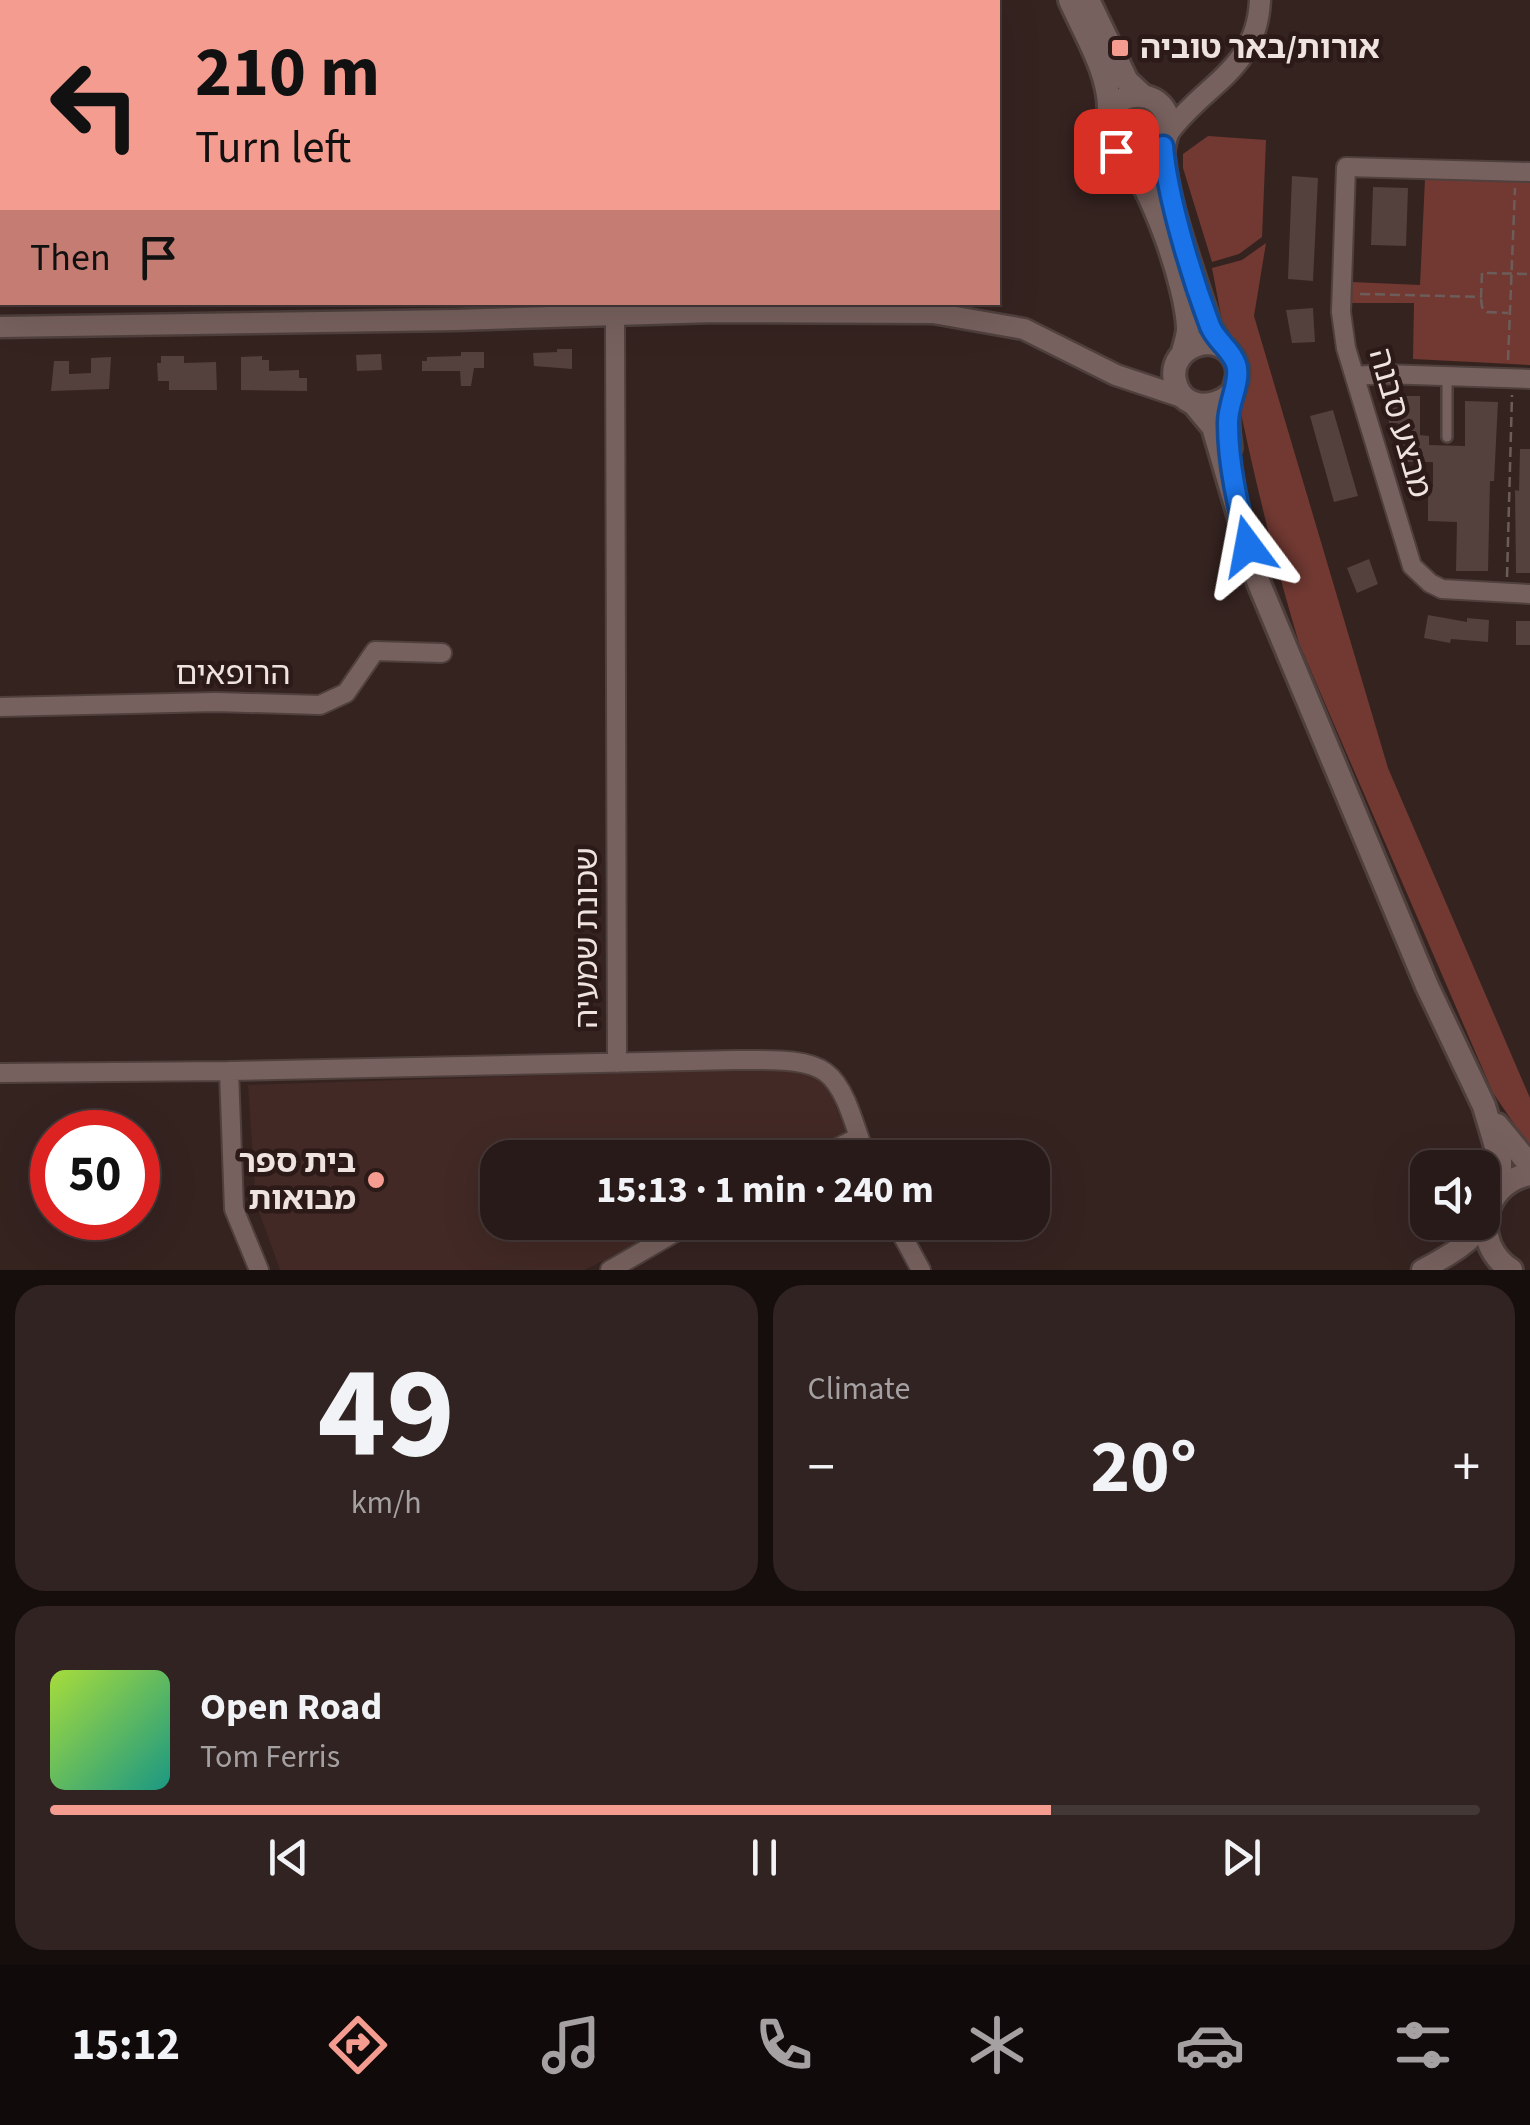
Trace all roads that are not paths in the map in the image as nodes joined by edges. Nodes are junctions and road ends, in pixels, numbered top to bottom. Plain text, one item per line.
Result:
1 (1070, 0) edge
2 (1088, 0) edge
3 (1260, 0) edge
4 (1203, 94) junction
5 (1150, 99) junction
6 (1109, 114) junction
7 (1166, 139) junction
8 (1125, 156) junction
9 (1523, 172) edge
10 (612, 309) edge
11 (0, 327) edge
12 (1222, 346) junction
13 (1180, 356) junction
14 (1355, 376) junction
15 (1447, 376) junction
16 (1517, 379) edge
17 (1129, 380) junction
18 (1232, 394) junction
19 (1189, 400) junction
20 (1447, 437) dead end
21 (1239, 511) junction
22 (1530, 594) edge
23 (442, 653) dead end
24 (0, 708) edge
25 (617, 1063) junction
26 (228, 1072) junction
27 (0, 1073) edge
28 (1484, 1106) junction
29 (859, 1137) junction
30 (853, 1140) edge
31 (860, 1140) edge
32 (1497, 1150) edge
33 (1530, 1164) edge
34 (1530, 1174) edge
35 (1500, 1188) edge
36 (662, 1240) edge
37 (905, 1240) edge
38 (1467, 1240) edge
39 (1488, 1240) edge
40 (1447, 1256) junction
41 (1503, 1263) edge
42 (258, 1270) edge
43 (610, 1270) edge
44 (921, 1270) edge
45 (1422, 1270) edge

1 - 6 main road
2 - 5 main road
3 - 4 street
4 - 5 street
4 - 7 street
5 - 6 main road
5 - 7 main road
6 - 8 main road
7 - 8 main road
7 - 12 main road
8 - 13 main road
9 - 14 street, מבצע סבנה
10 - 11 street
10 - 17 street
10 - 25 street, שכונת שמעיה
12 - 13 main road
12 - 18 main road
13 - 17 street
13 - 19 main road
14 - 15 street
14 - 22 street, מבצע סבנה
15 - 16 street
15 - 20 lane
17 - 19 street
18 - 19 main road
18 - 21 main road
19 - 21 main road
21 - 28 main road
23 - 24 street, הרופאים
25 - 26 street, שכונת שמעיה
25 - 29 street
26 - 27 street, שכונת שמעיה
26 - 42 street
28 - 32 main road
28 - 33 main road
29 - 30 street
29 - 31 street
34 - 35 main road
36 - 43 street
37 - 44 street
38 - 40 street
39 - 41 main road
40 - 41 street
40 - 45 street

